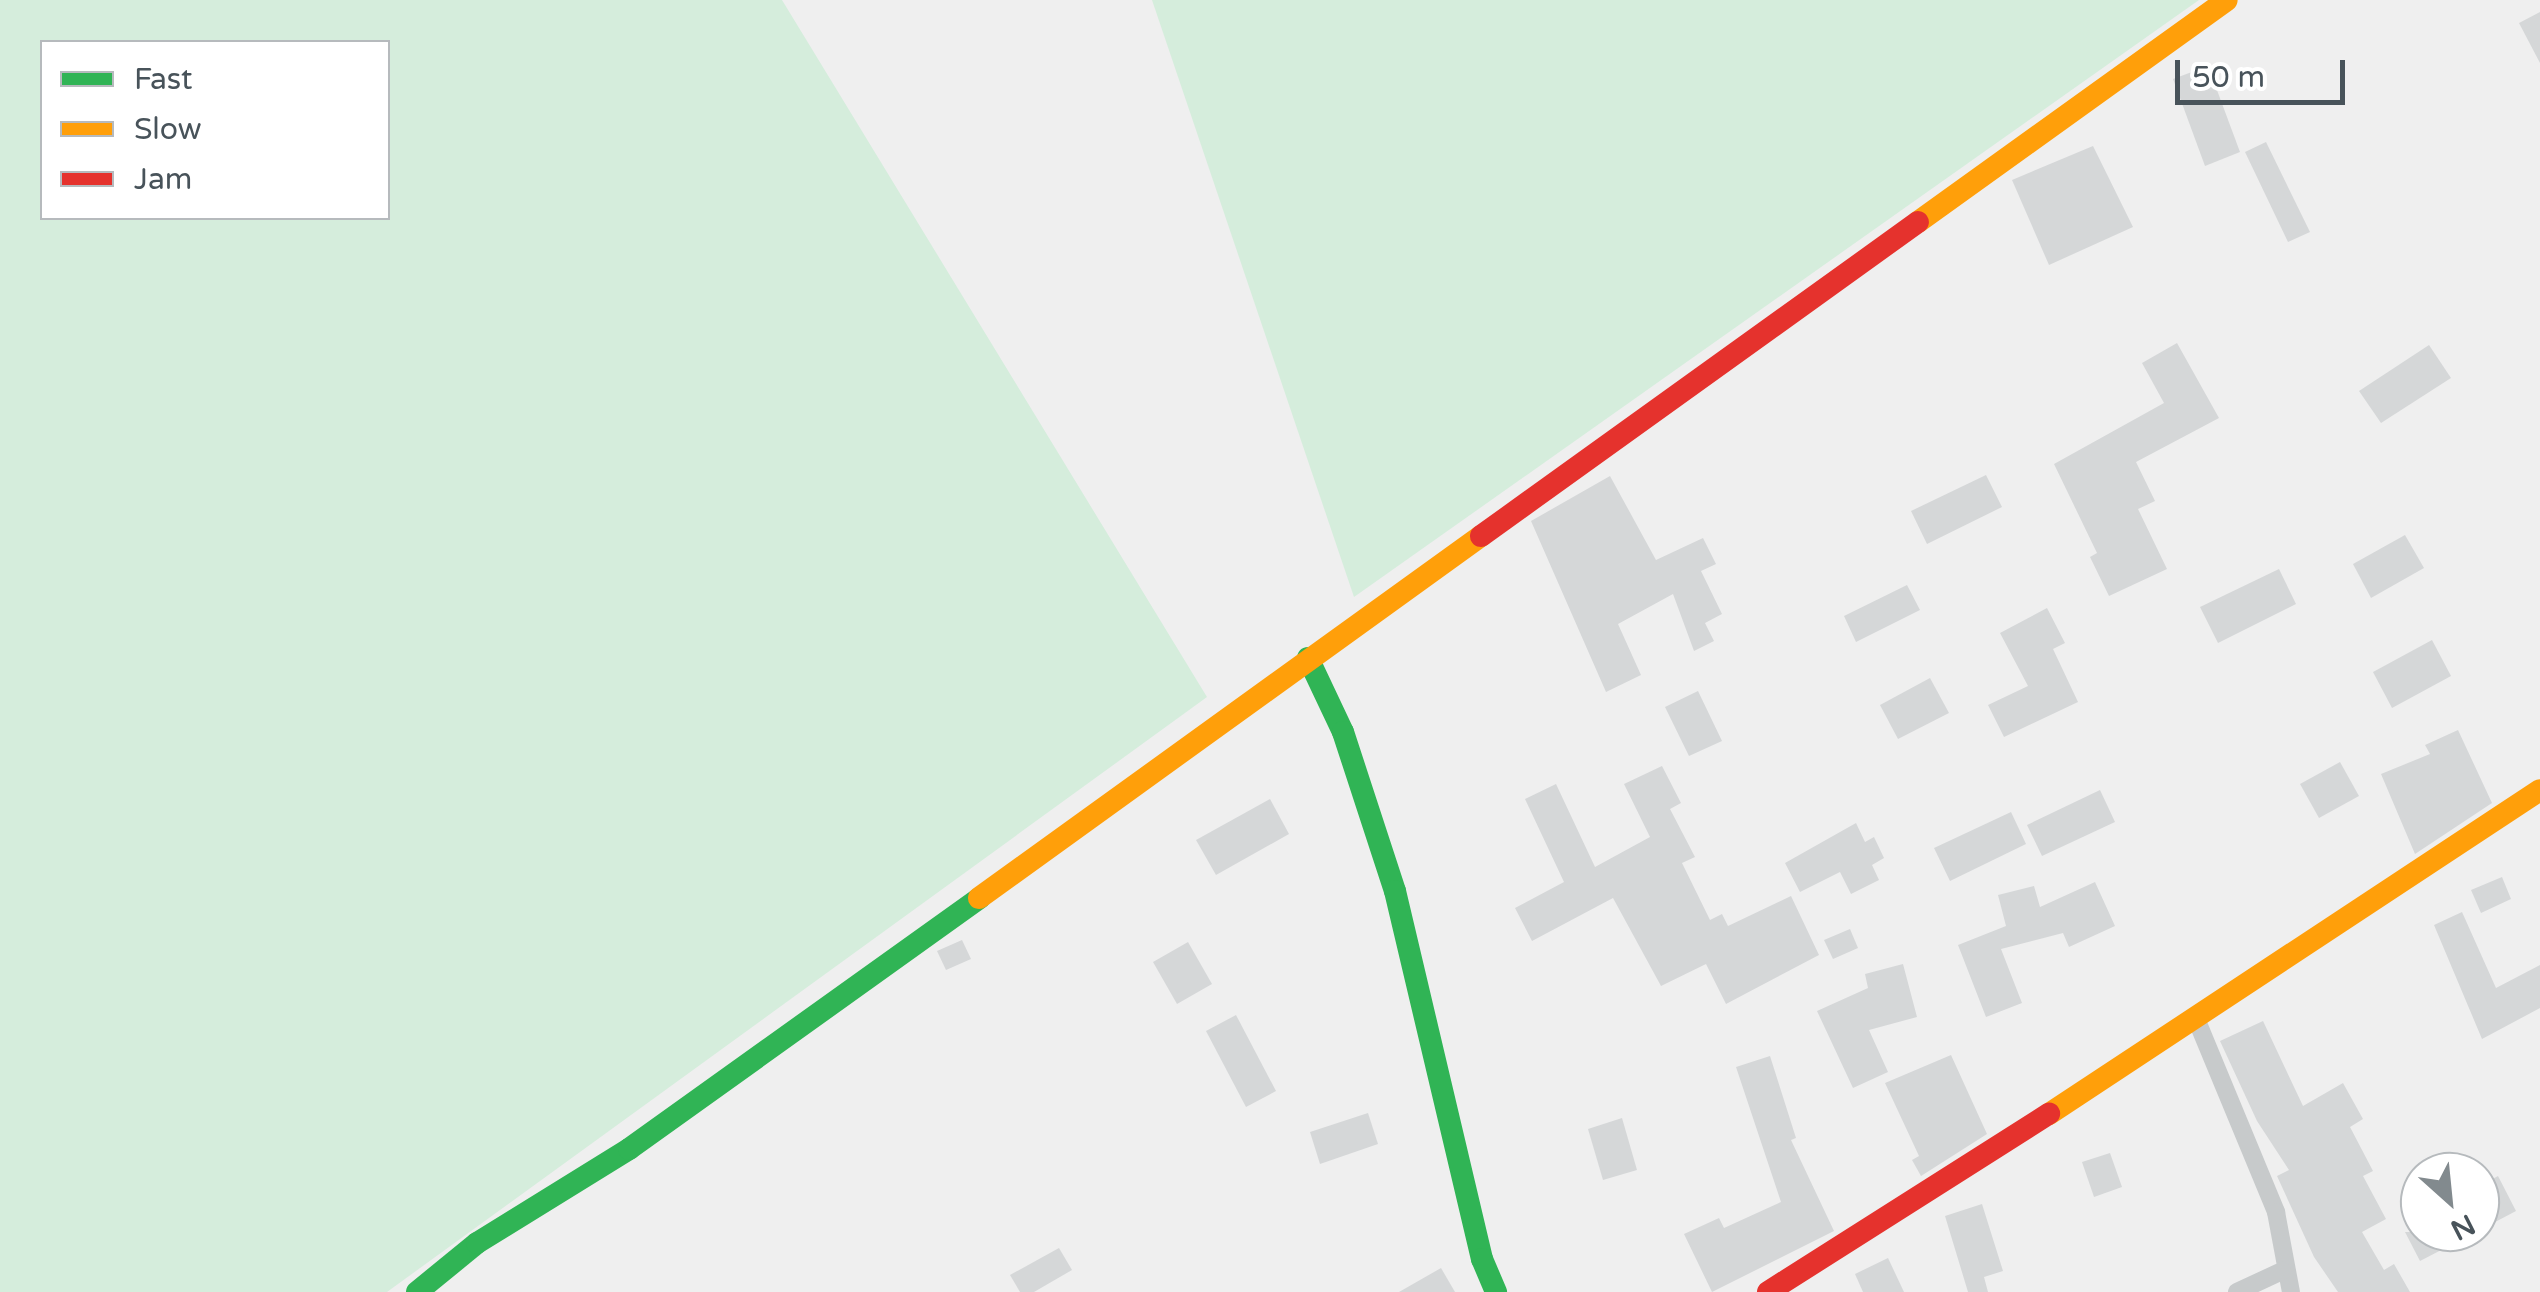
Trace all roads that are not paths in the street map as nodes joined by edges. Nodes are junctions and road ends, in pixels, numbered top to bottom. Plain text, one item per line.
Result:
1 (2226, 0) edge
2 (1308, 658) junction
3 (2540, 790) edge
4 (2197, 1021) junction
5 (2282, 1272) junction
6 (418, 1292) edge
7 (1496, 1292) edge
8 (1768, 1292) edge
9 (2237, 1292) edge
10 (2291, 1292) edge

1 - 2 street
2 - 6 street
2 - 7 street
3 - 4 street
4 - 5 street
4 - 8 street
5 - 9 street
5 - 10 street

